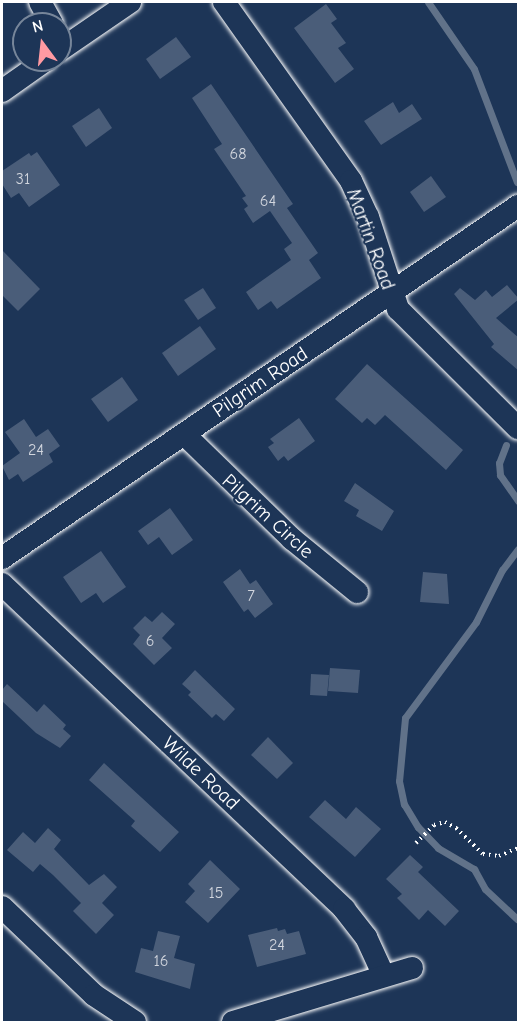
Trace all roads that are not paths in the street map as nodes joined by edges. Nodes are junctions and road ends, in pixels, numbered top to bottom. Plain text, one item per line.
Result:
1 (130, 2) edge
2 (224, 2) edge
3 (72, 39) edge
4 (29, 72) edge
5 (2, 91) edge
6 (519, 206) edge
7 (390, 292) junction
8 (519, 428) edge
9 (184, 434) junction
10 (2, 558) edge
11 (2, 584) edge
12 (357, 592) dead end
13 (2, 908) edge
14 (412, 968) dead end
15 (383, 974) junction
16 (135, 1023) edge
17 (233, 1023) edge

1 - 3 street
2 - 7 street, Martin Road
4 - 5 street
6 - 7 street, Pilgrim Road
7 - 8 street, Martin Road
7 - 9 street, Pilgrim Road
9 - 10 street, Pilgrim Road
9 - 12 street, Pilgrim Circle
11 - 15 street, Wilde Road
13 - 16 street
14 - 15 street
15 - 17 street

